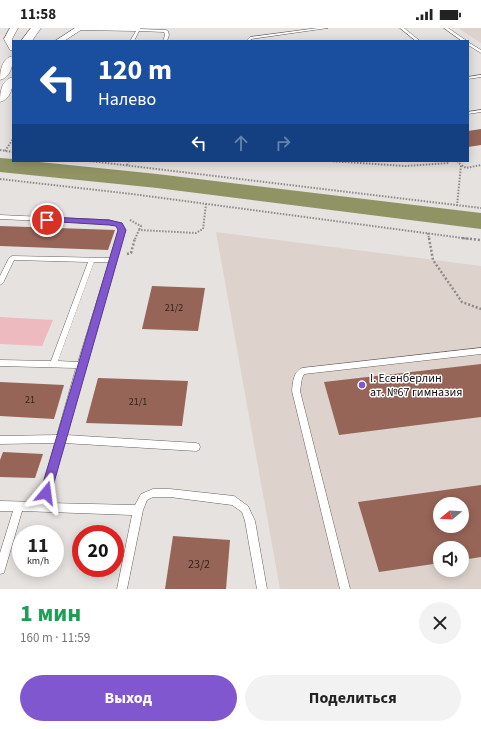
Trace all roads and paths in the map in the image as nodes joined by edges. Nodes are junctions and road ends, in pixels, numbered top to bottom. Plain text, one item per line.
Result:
1 (14, 28) edge
2 (36, 28) edge
3 (80, 28) edge
4 (326, 28) edge
5 (402, 28) edge
6 (446, 28) edge
7 (138, 29) edge
8 (166, 30) edge
9 (27, 40) edge
10 (61, 40) edge
11 (132, 40) edge
12 (166, 40) edge
13 (249, 40) edge
14 (417, 40) edge
15 (464, 40) edge
16 (480, 43) edge
17 (469, 44) edge
18 (12, 46) edge
19 (481, 52) edge
20 (12, 60) edge
21 (0, 76) edge
22 (481, 76) edge
23 (469, 78) edge
24 (12, 82) edge
25 (0, 98) edge
26 (481, 111) edge
27 (469, 113) edge
28 (12, 140) edge
29 (0, 150) edge
30 (5, 151) junction
31 (12, 152) edge
32 (99, 162) edge
33 (128, 162) edge
34 (344, 162) edge
35 (458, 162) edge
36 (449, 163) dead end
37 (127, 165) junction
38 (461, 165) junction
39 (481, 165) edge
40 (0, 179) edge
41 (206, 204) junction
42 (457, 206) junction
43 (481, 208) edge
44 (0, 218) edge
45 (428, 233) junction
46 (481, 240) edge
47 (92, 260) junction
48 (113, 260) junction
49 (0, 283) edge
50 (481, 309) edge
51 (481, 351) edge
52 (0, 363) edge
53 (53, 364) junction
54 (81, 365) junction
55 (0, 440) edge
56 (61, 440) junction
57 (196, 447) dead end
58 (0, 506) edge
59 (19, 506) junction
60 (42, 507) junction
61 (138, 510) junction
62 (0, 569) edge
63 (122, 589) edge
64 (262, 589) edge
65 (345, 589) edge

1 - 18 street
2 - 9 main road
3 - 7 lane
3 - 10 street
4 - 13 lane
5 - 14 lane
6 - 15 lane
7 - 8 lane
7 - 11 lane
8 - 12 lane
16 - 17 lane
17 - 19 lane
20 - 21 main road
22 - 23 lane
24 - 25 main road
26 - 27 lane
28 - 30 path
29 - 30 path
30 - 31 path
32 - 37 path
33 - 37 path
34 - 36 path
35 - 38 path
37 - 42 path
38 - 39 path
38 - 42 path
40 - 41 path
41 - 45 path
41 - 48 path
42 - 43 path
44 - 48 lane
45 - 46 path
45 - 50 path
47 - 48 lane
47 - 49 lane
47 - 53 lane
48 - 54 lane
51 - 65 lane
52 - 53 lane
53 - 54 lane
54 - 56 lane
55 - 56 lane
56 - 57 lane
56 - 60 lane
58 - 59 lane
59 - 60 lane
59 - 62 lane
60 - 61 lane
61 - 63 lane
61 - 64 lane

